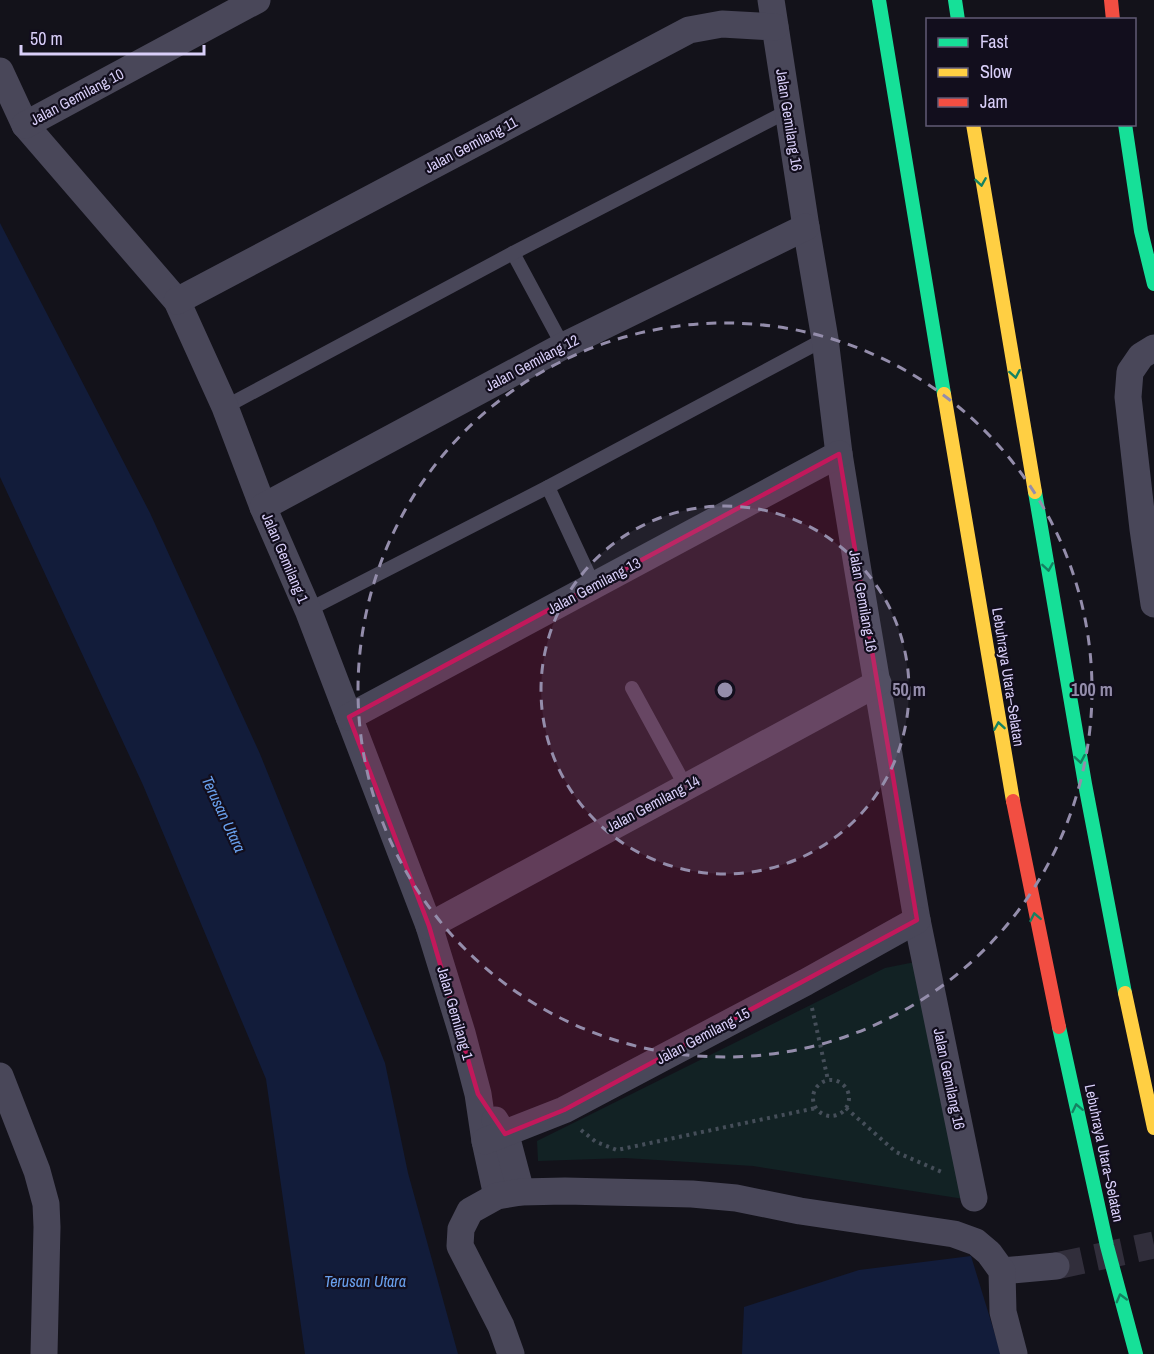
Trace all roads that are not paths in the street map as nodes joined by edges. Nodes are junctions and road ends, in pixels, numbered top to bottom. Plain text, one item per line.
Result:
1 (257, 0) edge
2 (771, 0) edge
3 (879, 0) edge
4 (955, 0) edge
5 (1111, 0) edge
6 (219, 9) edge
7 (958, 18) edge
8 (1113, 18) edge
9 (775, 27) junction
10 (0, 71) edge
11 (788, 111) junction
12 (25, 125) junction
13 (973, 126) edge
14 (1125, 126) edge
15 (806, 227) junction
16 (513, 253) junction
17 (1154, 284) edge
18 (177, 301) junction
19 (825, 339) junction
20 (563, 346) junction
21 (1154, 348) edge
22 (225, 407) junction
23 (839, 454) junction
24 (548, 487) junction
25 (263, 507) junction
26 (594, 586) junction
27 (1154, 604) edge
28 (308, 610) junction
29 (878, 683) junction
30 (632, 688) dead end
31 (349, 717) junction
32 (686, 787) junction
33 (916, 920) junction
34 (429, 926) junction
35 (0, 1076) edge
36 (1154, 1128) edge
37 (495, 1137) junction
38 (972, 1191) road end
39 (509, 1194) junction
40 (1056, 1266) tunnel mouth
41 (1002, 1272) junction
42 (44, 1354) edge
43 (511, 1354) edge
44 (1014, 1354) edge
45 (1136, 1354) edge

1 - 6 street, Jalan Gemilang 10
2 - 9 street, Jalan Gemilang 16
45 -> 3 main road, Lebuhraya Utara–Selatan
4 - 7 main road
5 - 8 main road
6 - 12 street, Jalan Gemilang 10
9 - 11 street, Jalan Gemilang 16
9 - 18 street, Jalan Gemilang 11
10 - 12 street, Jalan Gemilang 1
11 - 15 street, Jalan Gemilang 16
11 - 16 lane
12 - 18 street, Jalan Gemilang 1
13 -> 36 main road
14 - 17 main road
15 - 19 street, Jalan Gemilang 16
15 - 20 street, Jalan Gemilang 12
16 - 20 lane
16 - 22 lane
18 - 22 street, Jalan Gemilang 1
19 - 23 street, Jalan Gemilang 16
19 - 24 lane
20 - 25 street, Jalan Gemilang 12
21 - 27 street
22 - 25 street, Jalan Gemilang 1
23 - 26 street, Jalan Gemilang 13
23 - 29 street, Jalan Gemilang 16
24 - 26 lane
24 - 28 lane
25 - 28 street, Jalan Gemilang 1
26 - 31 street, Jalan Gemilang 13
28 - 31 street, Jalan Gemilang 1
29 - 32 street, Jalan Gemilang 14
29 - 33 street, Jalan Gemilang 16
30 - 32 lane
31 - 34 street, Jalan Gemilang 1
32 - 34 street, Jalan Gemilang 14
33 - 37 street, Jalan Gemilang 15
33 - 38 street, Jalan Gemilang 16
34 - 37 street, Jalan Gemilang 1
35 - 42 street
37 - 39 street, Jalan Gemilang 1
39 - 41 street
39 - 43 street
40 - 41 street
41 - 44 street

